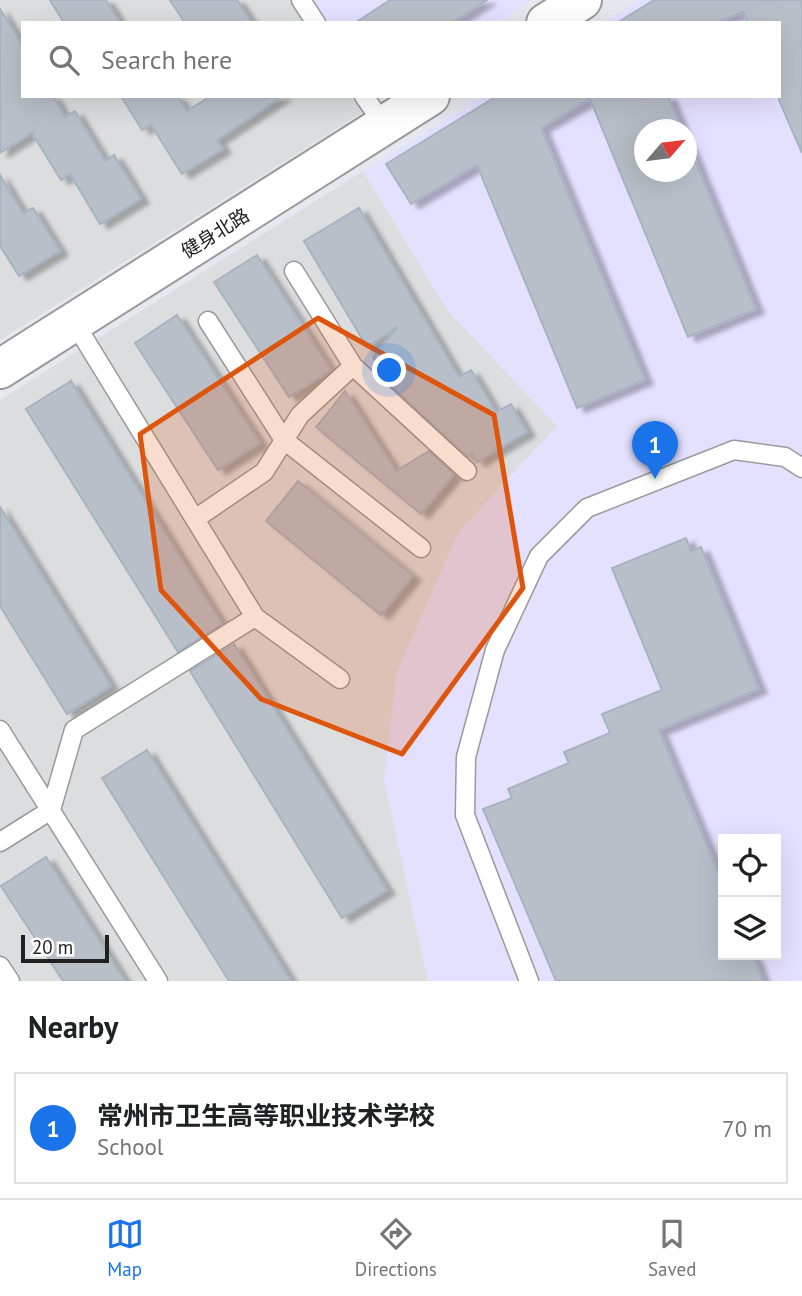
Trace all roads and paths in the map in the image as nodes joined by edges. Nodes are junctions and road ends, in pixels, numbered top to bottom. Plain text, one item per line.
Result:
1 (301, 0) edge
2 (582, 0) edge
3 (315, 21) edge
4 (549, 21) edge
5 (423, 98) edge
6 (374, 111) edge
7 (294, 271) dead end
8 (208, 321) dead end
9 (74, 322) junction
10 (353, 366) junction
11 (0, 369) edge
12 (284, 440) junction
13 (802, 468) edge
14 (467, 471) dead end
15 (195, 519) junction
16 (421, 548) dead end
17 (255, 617) junction
18 (340, 679) dead end
19 (0, 730) edge
20 (51, 810) junction
21 (0, 842) edge
22 (0, 966) edge
23 (10, 981) edge
24 (158, 981) edge
25 (529, 981) edge

1 - 3 lane
2 - 4 street
5 - 6 street, 健身北路
6 - 9 street, 健身北路
7 - 10 lane
8 - 12 lane
9 - 11 street, 健身北路
9 - 15 lane
10 - 12 lane
10 - 14 lane
12 - 15 lane
12 - 16 lane
13 - 25 lane
15 - 17 lane
17 - 18 lane
17 - 20 lane
19 - 20 lane
20 - 21 lane
20 - 24 lane
22 - 23 lane

